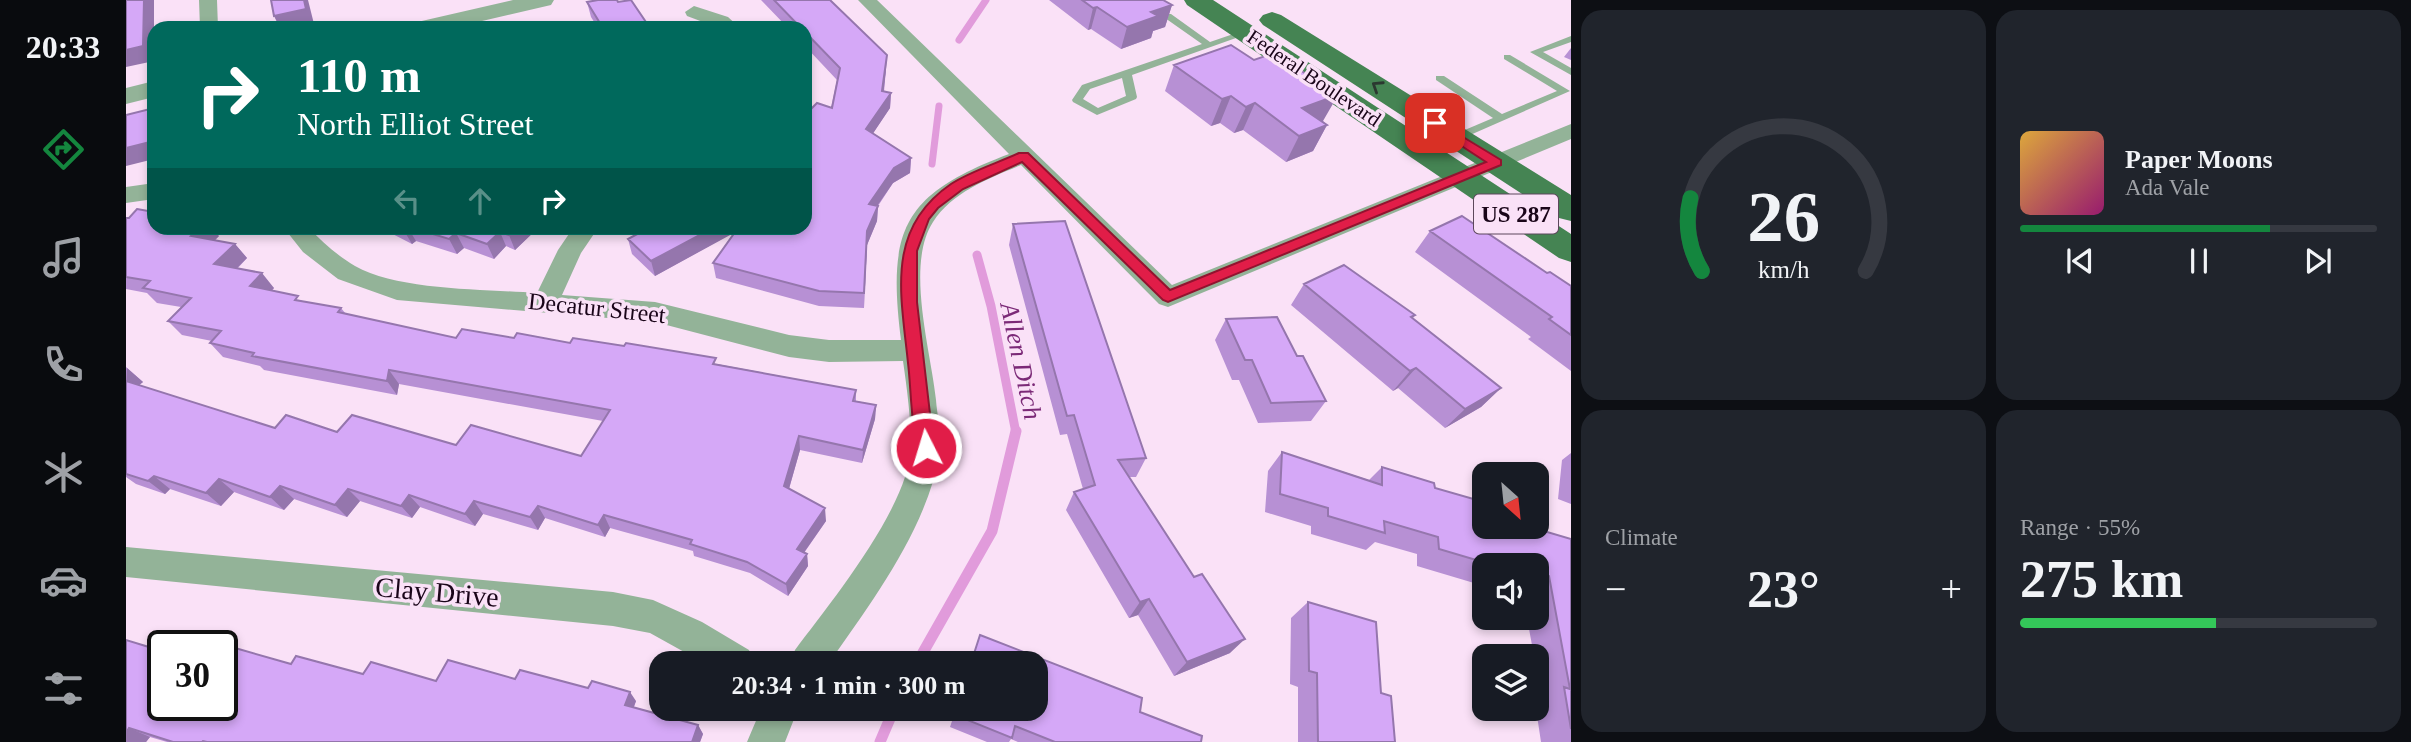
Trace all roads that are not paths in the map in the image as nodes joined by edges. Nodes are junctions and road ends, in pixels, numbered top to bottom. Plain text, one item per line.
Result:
1 (208, 0) edge
2 (543, 0) edge
3 (868, 0) edge
4 (1196, 0) edge
5 (694, 12) dead end
6 (1168, 16) edge
7 (1249, 20) junction
8 (209, 21) edge
9 (452, 21) edge
10 (721, 21) edge
11 (1571, 39) edge
12 (1209, 45) junction
13 (1507, 57) dead end
14 (1571, 72) edge
15 (1126, 73) junction
16 (1440, 78) dead end
17 (147, 91) edge
18 (126, 96) edge
19 (1501, 118) junction
20 (1571, 131) edge
21 (1457, 138) junction
22 (1024, 156) junction
23 (1496, 162) junction
24 (1461, 177) junction
25 (147, 192) edge
26 (126, 195) edge
27 (1571, 210) edge
28 (303, 235) edge
29 (581, 235) edge
30 (1571, 250) edge
31 (545, 303) junction
32 (916, 350) junction
33 (126, 562) edge
34 (717, 651) edge
35 (817, 651) edge
36 (775, 721) edge
37 (766, 742) edge

1 - 8 street
2 - 9 street
3 - 22 street
4 - 7 main road, Federal Boulevard / US 287
5 - 10 street
6 - 12 lane
7 - 12 lane
21 -> 7 main road, Federal Boulevard / US 287
7 - 24 main road, Federal Boulevard / US 287
11 - 14 lane
12 - 15 lane
13 - 19 lane
15 - 15 lane
16 - 19 lane
17 - 18 street
19 - 21 lane
20 - 23 street
21 - 23 main road, Federal Boulevard / US 287
22 - 24 street
22 - 32 street
23 - 24 street
23 - 27 main road, Federal Boulevard / US 287
24 - 30 main road, Federal Boulevard / US 287
25 - 26 street
28 - 31 street, Decatur Street
29 - 31 street
31 - 32 street, Decatur Street
32 - 35 street
33 - 34 street, Clay Drive
36 - 37 street

